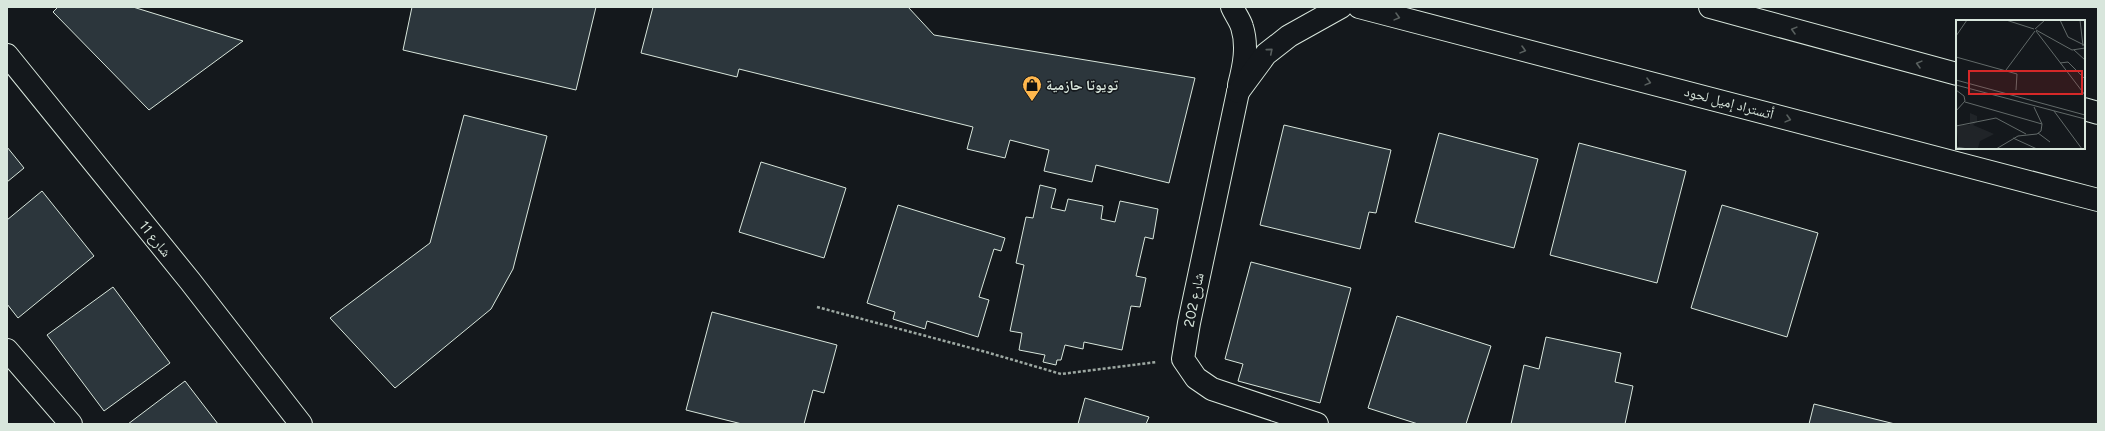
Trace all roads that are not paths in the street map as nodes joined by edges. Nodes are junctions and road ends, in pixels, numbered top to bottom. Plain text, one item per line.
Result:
1 (1232, 7) edge
2 (1341, 7) edge
3 (1359, 7) edge
4 (1710, 7) edge
5 (7, 55) edge
6 (1956, 74) edge
7 (1238, 92) junction
8 (2085, 109) edge
9 (2098, 113) edge
10 (2098, 200) edge
11 (7, 350) edge
12 (71, 424) edge
13 (301, 424) edge
14 (1316, 424) edge

1 - 7 main road, شارع 202
7 -> 2 main road
3 -> 10 main road, أتستراد إميل لحود
6 -> 4 main road
5 - 13 main road, شارع 11
7 - 14 main road, شارع 202
8 - 9 main road
11 - 12 main road

